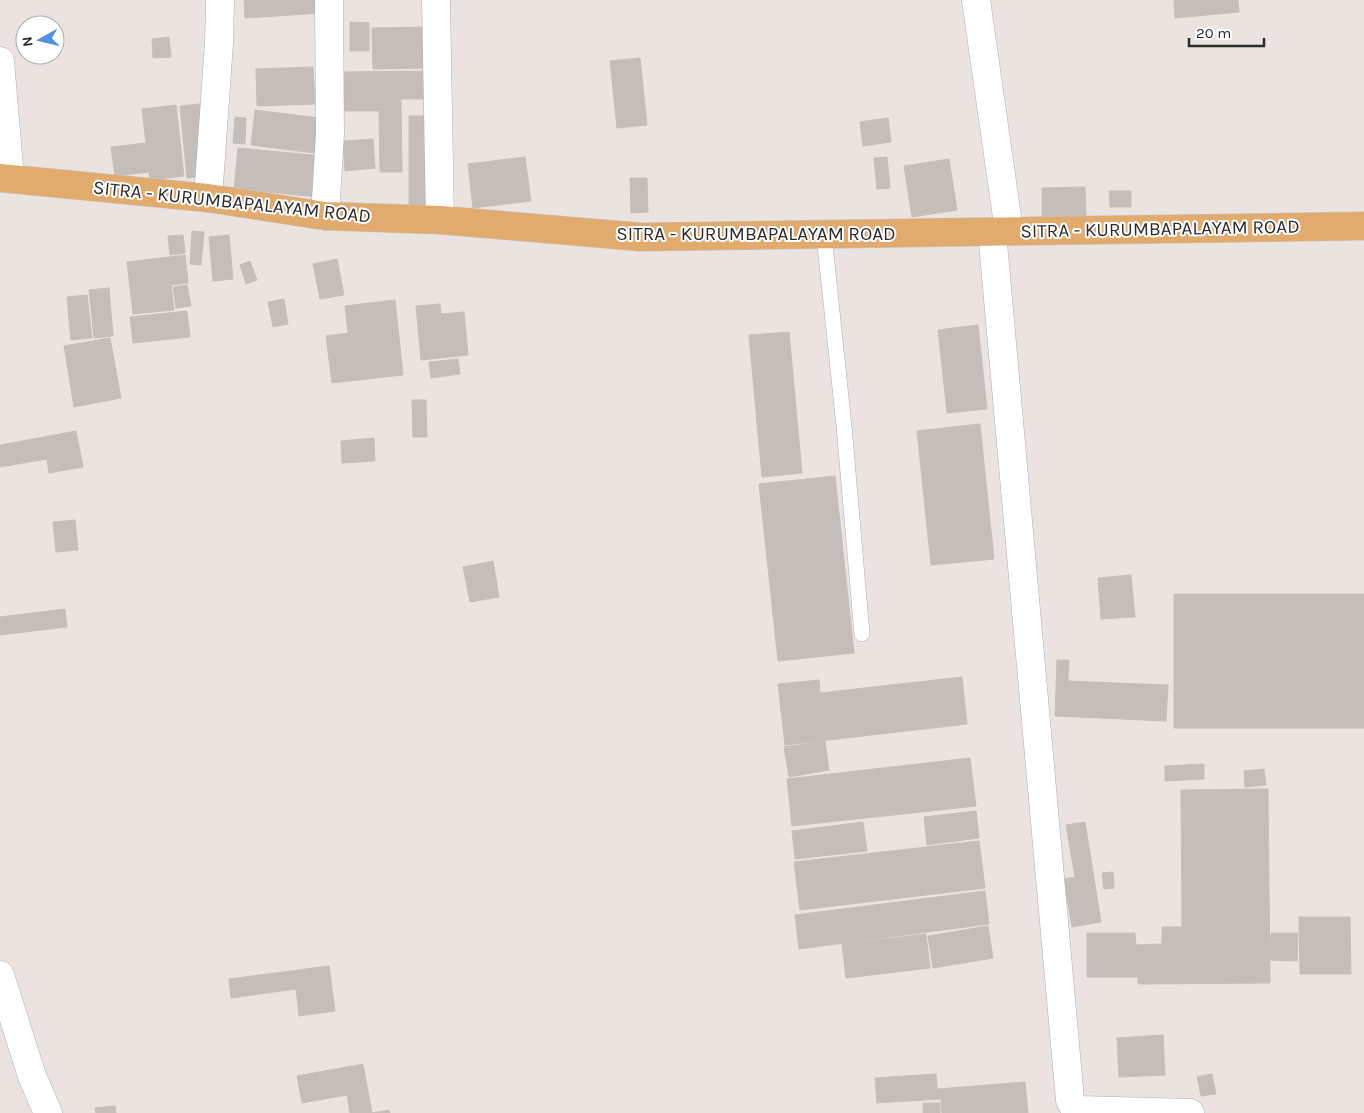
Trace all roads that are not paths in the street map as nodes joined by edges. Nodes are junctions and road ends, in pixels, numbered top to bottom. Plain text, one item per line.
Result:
1 (220, 0) edge
2 (329, 0) edge
3 (436, 0) edge
4 (976, 0) edge
5 (0, 61) edge
6 (5, 179) edge
7 (208, 198) junction
8 (325, 216) junction
9 (440, 220) junction
10 (1364, 226) edge
11 (1000, 232) junction
12 (824, 234) junction
13 (862, 634) dead end
14 (0, 975) edge
15 (48, 1113) edge
16 (1190, 1113) edge

1 - 7 street
2 - 8 street
3 - 9 street
4 - 11 street
5 - 6 street
6 - 7 main road, SITRA - KURUMBAPALAYAM ROAD
7 - 8 main road, SITRA - KURUMBAPALAYAM ROAD
8 - 9 main road, SITRA - KURUMBAPALAYAM ROAD
9 - 12 main road, SITRA - KURUMBAPALAYAM ROAD
10 - 11 main road, SITRA - KURUMBAPALAYAM ROAD
11 - 12 main road, SITRA - KURUMBAPALAYAM ROAD
11 - 16 street
12 - 13 lane
14 - 15 street

